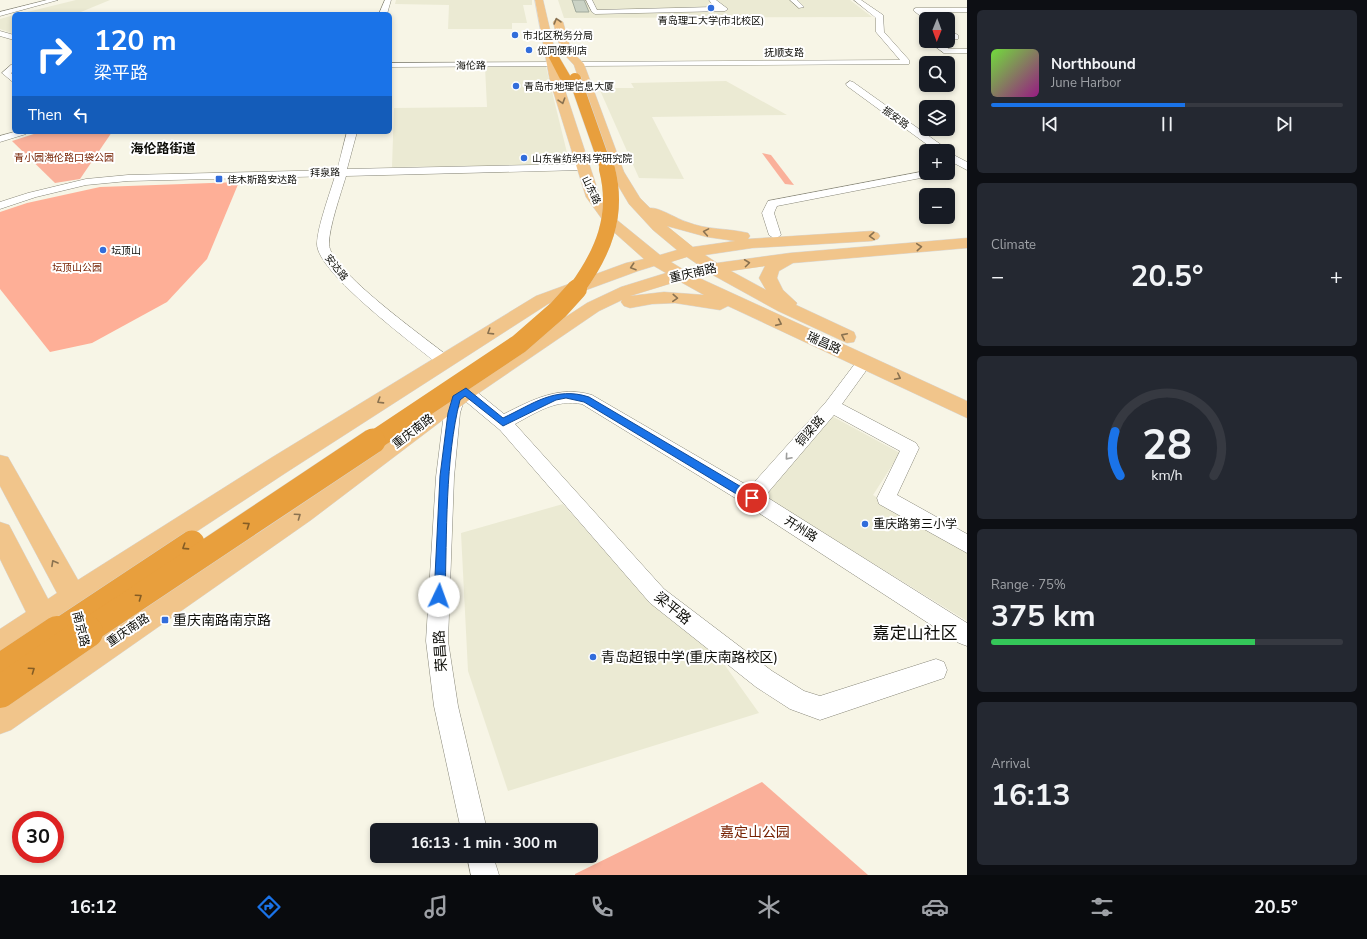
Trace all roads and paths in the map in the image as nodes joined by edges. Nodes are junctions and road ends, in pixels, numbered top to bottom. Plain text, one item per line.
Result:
1 (55, 0) edge
2 (388, 0) edge
3 (539, 0) edge
4 (589, 0) edge
5 (712, 0) edge
6 (793, 0) edge
7 (857, 0) edge
8 (960, 4) dead end
9 (801, 7) dead end
10 (967, 9) edge
11 (384, 12) edge
12 (919, 12) edge
13 (0, 14) edge
14 (556, 15) dead end
15 (0, 33) edge
16 (12, 37) edge
17 (942, 48) edge
18 (550, 50) junction
19 (566, 51) junction
20 (967, 51) edge
21 (552, 64) junction
22 (392, 66) edge
23 (12, 68) edge
24 (573, 74) junction
25 (12, 78) edge
26 (850, 84) dead end
27 (16, 134) edge
28 (351, 134) edge
29 (0, 139) edge
30 (933, 144) edge
31 (955, 159) edge
32 (966, 166) edge
33 (582, 167) junction
34 (955, 168) edge
35 (340, 172) junction
36 (919, 175) edge
37 (593, 197) junction
38 (632, 199) junction
39 (0, 206) edge
40 (967, 232) edge
41 (775, 235) junction
42 (829, 239) junction
43 (967, 243) edge
44 (689, 252) junction
45 (790, 258) junction
46 (656, 260) junction
47 (714, 268) junction
48 (682, 275) junction
49 (542, 300) junction
50 (755, 312) junction
51 (804, 317) junction
52 (570, 322) junction
53 (444, 361) junction
54 (865, 361) junction
55 (461, 395) junction
56 (967, 395) edge
57 (832, 406) junction
58 (967, 410) edge
59 (503, 422) junction
60 (0, 464) edge
61 (752, 498) junction
62 (0, 533) edge
63 (967, 544) edge
64 (73, 597) junction
65 (43, 617) junction
66 (967, 635) edge
67 (0, 645) edge
68 (88, 658) junction
69 (0, 670) edge
70 (936, 670) dead end
71 (0, 692) edge
72 (0, 719) edge
73 (472, 823) edge
74 (482, 863) edge
75 (485, 875) edge

1 - 13 street
2 - 11 street
3 - 18 main road, 山东路
4 - 5 street
6 - 9 street
7 - 24 street, 抚顺支路
8 - 10 street
10 - 12 street
19 -> 14 main road
15 - 16 street
17 - 20 street
18 - 21 main road, 山东路
18 - 24 highway
19 - 24 highway
19 - 24 main road
21 - 22 street, 海伦路
21 -> 33 main road, 山东路
23 - 25 street
24 - 38 main road
24 -> 69 highway, bridge
71 -> 24 highway, bridge
26 - 30 street, 振安路
27 - 29 street
28 - 35 street, 安达路
31 - 32 street
32 - 34 street
33 - 35 street, 拜泉路
33 - 37 main road, 山东路
35 - 39 street, 拜泉路
35 - 53 street, 安达路
36 - 41 street
37 - 46 main road, 山东路
37 - 49 main road
41 -> 38 main road
38 - 44 main road
40 -> 42 main road, 重庆南路
41 - 42 main road
42 - 44 main road, 重庆南路
45 -> 43 main road, 重庆南路
44 - 46 main road, 重庆南路
44 - 47 main road, 瑞昌路
47 -> 45 main road, 重庆南路
45 - 51 main road
46 - 48 main road, 山东路
46 -> 49 main road, 重庆南路
47 - 48 main road, 重庆南路
47 - 51 main road, 瑞昌路
48 - 50 main road, 瑞昌路
48 - 52 main road, 重庆南路
49 -> 53 main road, 重庆南路
52 -> 50 main road
50 -> 54 main road, 瑞昌路
56 -> 51 main road, 瑞昌路
52 - 55 main road, 重庆南路
53 -> 64 main road, 重庆南路
54 - 57 street, 铜梁路
54 -> 58 main road, 瑞昌路
55 - 59 street, 梁平路
68 -> 55 main road, 重庆南路
55 - 73 street, 荣昌路
57 -> 61 street, 铜梁路
57 - 63 street
59 - 61 street, 开州路
59 - 70 street, 梁平路
64 -> 60 main road, 南京路
61 - 66 street, 开州路
62 - 65 main road, 南京路
64 - 65 main road, 重庆南路
64 - 68 main road, 南京路
65 - 67 main road, 重庆南路
65 - 68 main road, 南京路
68 - 72 main road, 重庆南路
74 - 75 street

